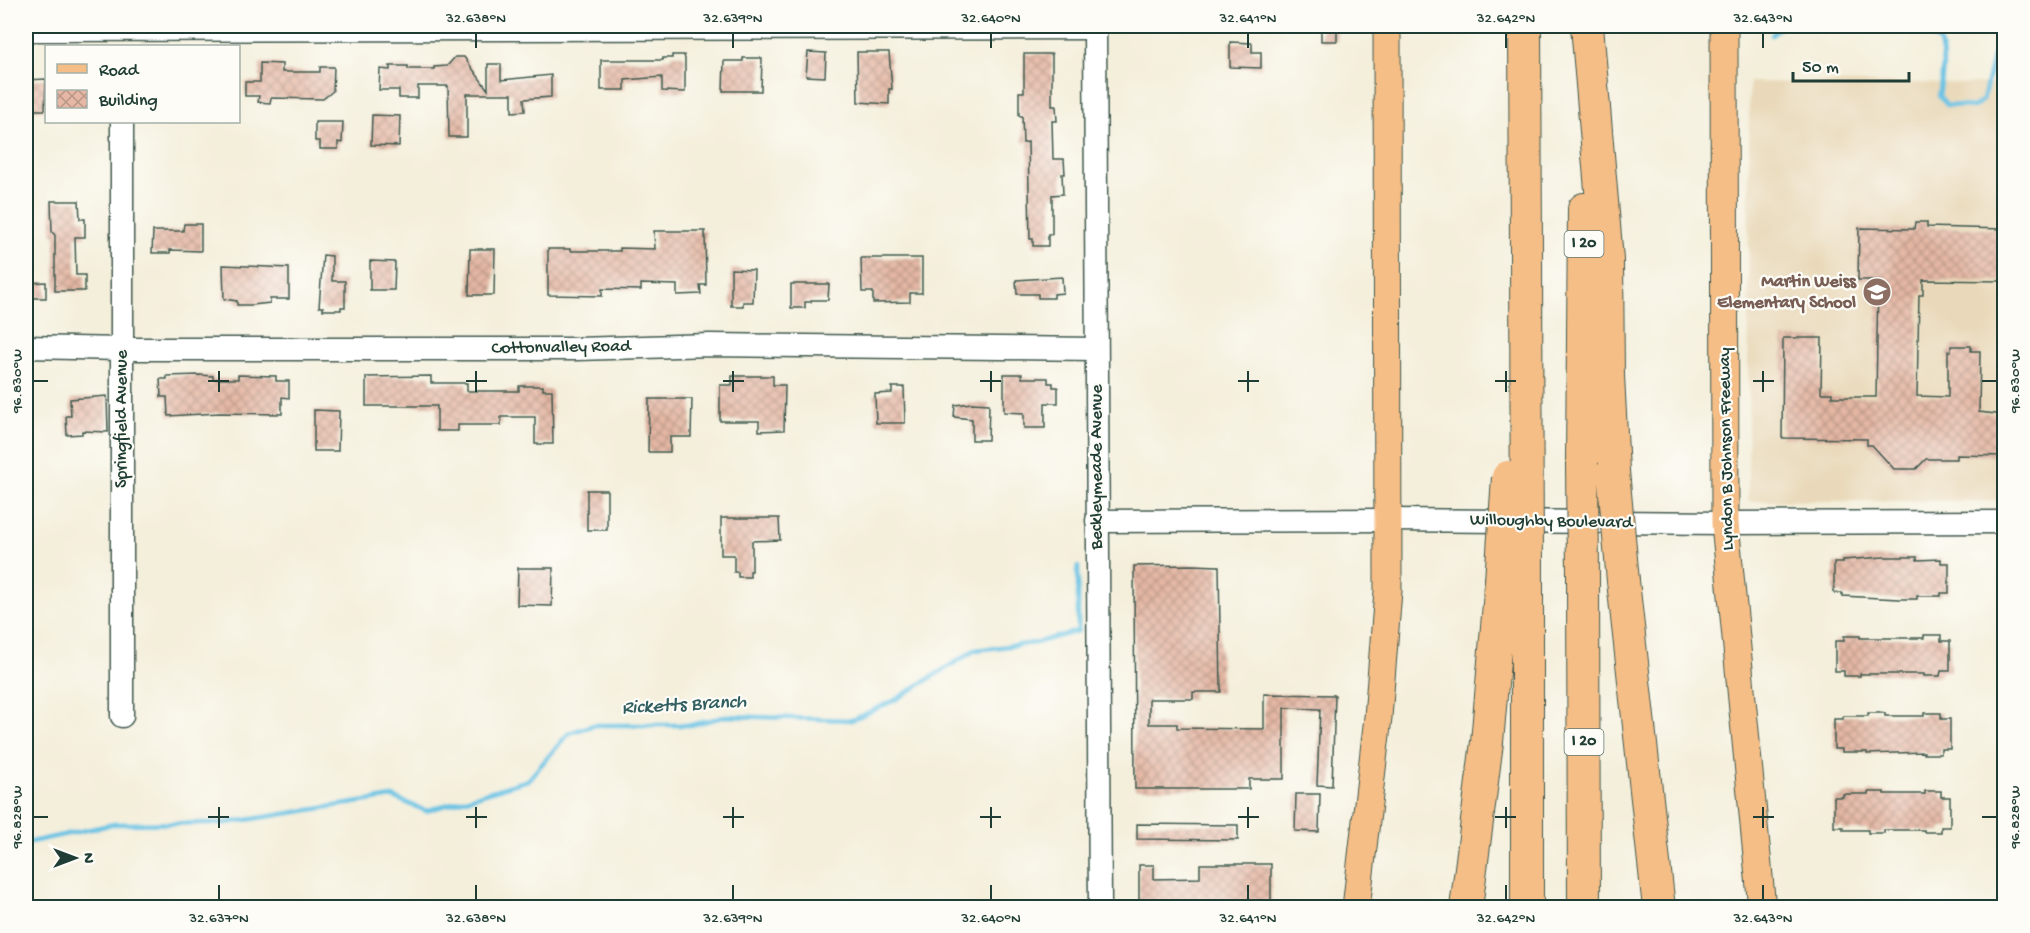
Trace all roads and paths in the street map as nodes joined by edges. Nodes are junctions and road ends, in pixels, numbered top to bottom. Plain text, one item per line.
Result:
1 (1387, 26) edge
2 (1525, 26) edge
3 (1586, 26) edge
4 (1724, 26) edge
5 (1095, 27) edge
6 (26, 30) edge
7 (122, 39) edge
8 (122, 123) edge
9 (26, 347) edge
10 (122, 349) junction
11 (1096, 349) junction
12 (1388, 520) junction
13 (1097, 521) junction
14 (2004, 522) edge
15 (1725, 523) junction
16 (1514, 582) junction
17 (1584, 661) junction
18 (122, 716) dead end
19 (1100, 908) edge
20 (1356, 908) edge
21 (1466, 908) edge
22 (1527, 908) edge
23 (1584, 908) edge
24 (1598, 908) edge
25 (1659, 908) edge
26 (1762, 908) edge

1 - 12 main road
2 - 16 highway, bridge
3 - 17 highway, I 20, bridge
3 - 25 highway, bridge
4 - 15 main road, Lyndon B Johnson Freeway
5 - 7 street
5 - 11 street, Beckleymeade Avenue
6 - 7 street
8 - 10 street, Springfield Avenue
9 - 10 street, Cottonvalley Road
10 - 11 street, Cottonvalley Road
10 - 18 street, Springfield Avenue
11 - 13 street, Beckleymeade Avenue
12 - 13 street, Willoughby Boulevard
12 - 15 street, Willoughby Boulevard
12 - 20 main road
13 - 19 street, Beckleymeade Avenue
14 - 15 street, Willoughby Boulevard
15 - 26 main road, Lyndon B Johnson Freeway
16 - 21 highway
16 - 22 highway
17 - 23 highway, I 20
17 - 24 highway

